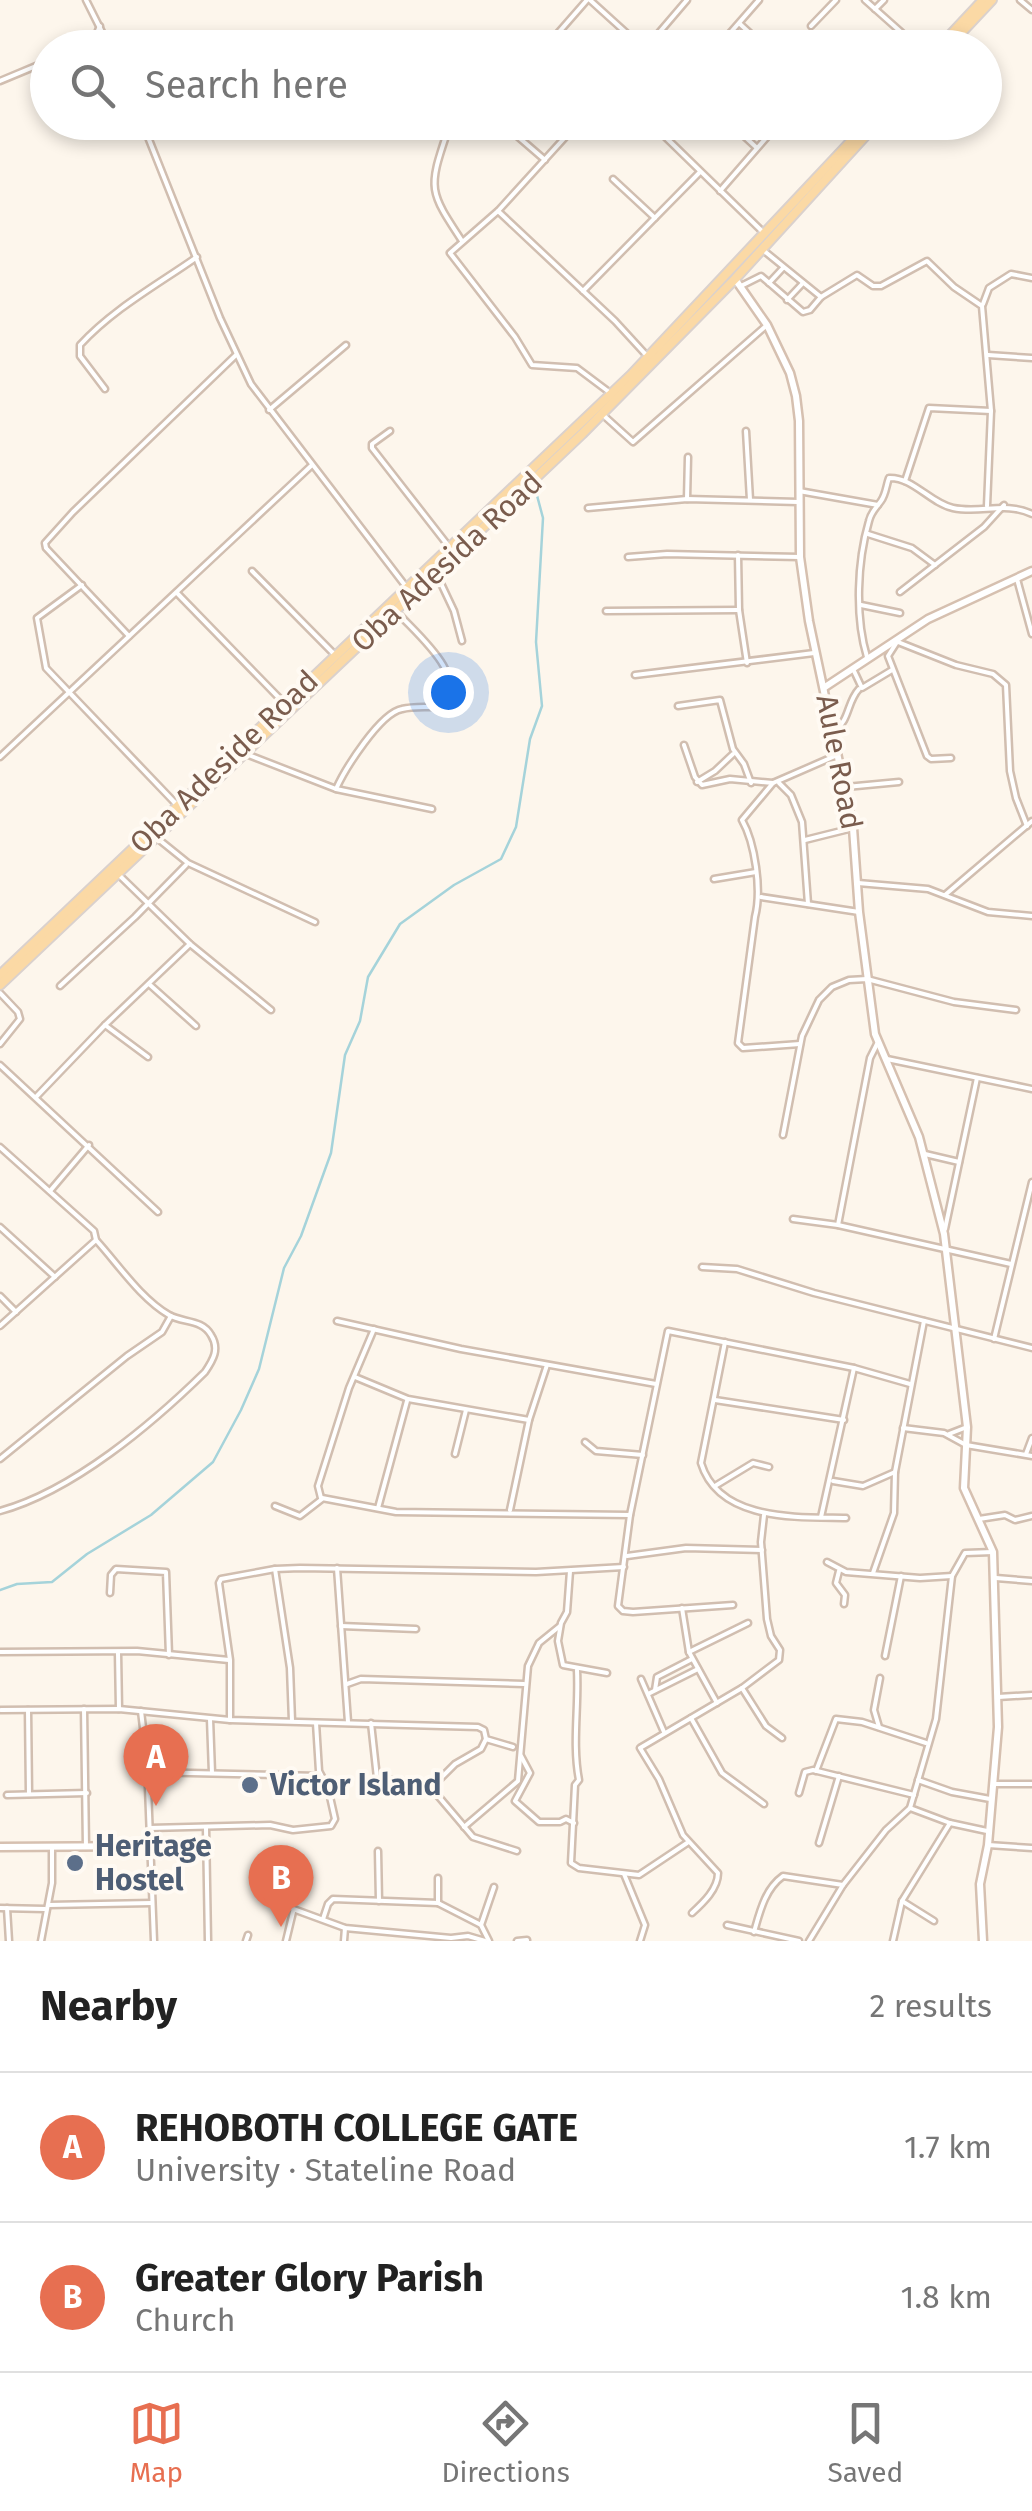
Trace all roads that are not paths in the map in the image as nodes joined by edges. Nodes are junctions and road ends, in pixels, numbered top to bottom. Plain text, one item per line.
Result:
1 (86, 0) edge
2 (588, 0) edge
3 (687, 0) edge
4 (759, 0) edge
5 (836, 0) edge
6 (866, 0) edge
7 (884, 0) edge
8 (983, 0) edge
9 (992, 0) edge
10 (1020, 0) edge
11 (875, 9) junction
12 (1032, 10) edge
13 (738, 24) junction
14 (100, 26) junction
15 (811, 26) dead end
16 (98, 30) edge
17 (102, 30) edge
18 (562, 30) edge
19 (624, 30) edge
20 (661, 30) edge
21 (733, 30) edge
22 (745, 30) edge
23 (899, 30) edge
24 (955, 30) edge
25 (964, 30) edge
26 (30, 68) edge
27 (0, 81) edge
28 (149, 140) edge
29 (446, 140) edge
30 (522, 140) edge
31 (563, 140) edge
32 (668, 140) edge
33 (748, 140) edge
34 (763, 140) edge
35 (855, 140) edge
36 (858, 140) edge
37 (851, 146) junction
38 (756, 148) junction
39 (545, 160) junction
40 (700, 172) junction
41 (612, 179) dead end
42 (720, 191) junction
43 (498, 210) junction
44 (655, 218) junction
45 (765, 234) junction
46 (462, 241) junction
47 (762, 249) junction
48 (196, 258) junction
49 (784, 267) junction
50 (1032, 278) edge
51 (738, 282) junction
52 (768, 283) junction
53 (803, 283) junction
54 (583, 290) junction
55 (822, 297) junction
56 (788, 300) junction
57 (982, 307) junction
58 (767, 325) junction
59 (346, 345) dead end
60 (988, 355) junction
61 (236, 356) junction
62 (648, 357) junction
63 (1032, 358) edge
64 (105, 388) dead end
65 (611, 394) junction
66 (270, 410) junction
67 (991, 411) junction
68 (602, 414) junction
69 (390, 430) dead end
70 (579, 431) junction
71 (746, 432) dead end
72 (688, 457) dead end
73 (312, 465) junction
74 (905, 481) junction
75 (798, 492) junction
76 (687, 499) junction
77 (750, 500) junction
78 (798, 502) junction
79 (878, 505) junction
80 (987, 506) junction
81 (1004, 506) junction
82 (588, 508) dead end
83 (1032, 514) edge
84 (866, 533) junction
85 (453, 552) junction
86 (738, 556) junction
87 (628, 557) dead end
88 (800, 557) junction
89 (935, 565) junction
90 (252, 571) dead end
91 (1032, 571) edge
92 (436, 573) junction
93 (1016, 579) junction
94 (82, 586) junction
95 (407, 588) junction
96 (175, 591) junction
97 (900, 592) dead end
98 (859, 605) junction
99 (739, 610) junction
100 (396, 611) junction
101 (606, 611) dead end
102 (900, 613) dead end
103 (1032, 634) edge
104 (129, 636) junction
105 (462, 641) dead end
106 (896, 641) junction
107 (816, 652) junction
108 (336, 656) junction
109 (868, 657) junction
110 (748, 663) junction
111 (853, 668) junction
112 (892, 670) junction
113 (635, 675) dead end
114 (825, 687) junction
115 (860, 688) junction
116 (70, 692) junction
117 (285, 704) junction
118 (678, 706) dead end
119 (835, 731) junction
120 (684, 745) dead end
121 (242, 751) junction
122 (735, 753) junction
123 (839, 754) junction
124 (0, 757) edge
125 (951, 758) dead end
126 (697, 782) junction
127 (776, 782) junction
128 (898, 782) dead end
129 (752, 783) junction
130 (846, 787) junction
131 (336, 788) junction
132 (175, 805) junction
133 (432, 809) dead end
134 (1029, 823) edge
135 (853, 828) junction
136 (156, 838) junction
137 (804, 840) junction
138 (188, 863) junction
139 (115, 871) junction
140 (756, 872) junction
141 (714, 878) dead end
142 (858, 882) junction
143 (945, 894) junction
144 (761, 897) junction
145 (148, 904) junction
146 (808, 904) junction
147 (858, 912) junction
148 (1032, 916) edge
149 (316, 922) dead end
150 (190, 944) junction
151 (23, 958) junction
152 (0, 974) edge
153 (866, 980) junction
154 (149, 984) junction
155 (0, 985) edge
156 (60, 986) dead end
157 (0, 994) edge
158 (271, 1010) dead end
159 (1016, 1010) dead end
160 (105, 1024) junction
161 (196, 1026) dead end
162 (0, 1044) edge
163 (800, 1044) junction
164 (877, 1044) junction
165 (148, 1057) dead end
166 (886, 1059) junction
167 (0, 1065) edge
168 (977, 1078) junction
169 (1032, 1089) edge
170 (36, 1097) junction
171 (783, 1135) dead end
172 (88, 1145) junction
173 (0, 1147) edge
174 (924, 1154) junction
175 (959, 1162) junction
176 (1032, 1182) edge
177 (50, 1190) junction
178 (1025, 1211) junction
179 (158, 1212) dead end
180 (1032, 1213) edge
181 (793, 1219) dead end
182 (838, 1225) junction
183 (0, 1227) edge
184 (944, 1234) junction
185 (96, 1240) junction
186 (947, 1250) junction
187 (1012, 1264) junction
188 (702, 1267) dead end
189 (55, 1277) junction
190 (0, 1296) edge
191 (16, 1312) junction
192 (171, 1316) junction
193 (924, 1321) junction
194 (337, 1322) dead end
195 (0, 1326) edge
196 (374, 1329) junction
197 (957, 1329) junction
198 (994, 1339) junction
199 (726, 1341) junction
200 (1032, 1348) edge
201 (547, 1364) junction
202 (854, 1368) junction
203 (354, 1377) junction
204 (656, 1384) junction
205 (910, 1384) junction
206 (408, 1399) junction
207 (714, 1400) junction
208 (466, 1410) junction
209 (528, 1420) junction
210 (844, 1420) junction
211 (967, 1427) junction
212 (902, 1428) junction
213 (949, 1434) junction
214 (1032, 1438) edge
215 (585, 1442) dead end
216 (966, 1445) junction
217 (455, 1454) dead end
218 (642, 1455) junction
219 (1029, 1455) edge
220 (0, 1459) edge
221 (769, 1467) dead end
222 (894, 1472) junction
223 (831, 1481) junction
224 (715, 1486) junction
225 (322, 1498) junction
226 (275, 1506) dead end
227 (378, 1508) junction
228 (0, 1511) edge
229 (510, 1512) junction
230 (630, 1515) junction
231 (764, 1515) junction
232 (1032, 1516) edge
233 (821, 1517) junction
234 (846, 1518) dead end
235 (979, 1519) junction
236 (762, 1550) junction
237 (993, 1552) junction
238 (625, 1556) junction
239 (827, 1562) dead end
240 (624, 1567) junction
241 (336, 1568) junction
242 (274, 1569) junction
243 (570, 1571) junction
244 (839, 1571) junction
245 (873, 1573) junction
246 (901, 1576) junction
247 (952, 1576) junction
248 (996, 1578) junction
249 (1032, 1581) edge
250 (110, 1593) dead end
251 (844, 1604) dead end
252 (733, 1606) dead end
253 (682, 1608) junction
254 (748, 1623) dead end
255 (341, 1626) junction
256 (560, 1626) junction
257 (416, 1629) dead end
258 (558, 1636) junction
259 (546, 1638) junction
260 (118, 1651) junction
261 (0, 1652) edge
262 (169, 1655) junction
263 (691, 1655) junction
264 (885, 1656) dead end
265 (230, 1660) junction
266 (698, 1669) junction
267 (577, 1670) junction
268 (607, 1672) dead end
269 (880, 1678) dead end
270 (641, 1679) dead end
271 (346, 1684) junction
272 (524, 1684) junction
273 (742, 1688) junction
274 (655, 1690) junction
275 (648, 1694) junction
276 (1032, 1695) edge
277 (998, 1697) junction
278 (717, 1703) junction
279 (84, 1709) junction
280 (119, 1709) junction
281 (2, 1710) edge
282 (28, 1710) junction
283 (141, 1710) junction
284 (691, 1718) junction
285 (210, 1719) junction
286 (230, 1720) junction
287 (292, 1722) junction
288 (316, 1722) junction
289 (348, 1722) junction
290 (372, 1723) junction
291 (879, 1727) junction
292 (664, 1732) junction
293 (782, 1738) dead end
294 (486, 1739) junction
295 (928, 1744) junction
296 (513, 1747) dead end
297 (521, 1756) junction
298 (816, 1771) junction
299 (148, 1772) junction
300 (212, 1773) junction
301 (320, 1776) junction
302 (839, 1776) junction
303 (918, 1780) junction
304 (994, 1784) junction
305 (1032, 1784) edge
306 (432, 1786) junction
307 (87, 1792) junction
308 (799, 1793) dead end
309 (29, 1794) junction
310 (7, 1795) dead end
311 (914, 1795) junction
312 (992, 1799) junction
313 (764, 1804) dead end
314 (910, 1808) junction
315 (574, 1823) junction
316 (950, 1824) junction
317 (464, 1827) junction
318 (150, 1828) junction
319 (206, 1828) junction
320 (989, 1831) junction
321 (689, 1842) junction
322 (820, 1843) dead end
323 (150, 1846) junction
324 (988, 1846) junction
325 (0, 1847) edge
326 (52, 1847) junction
327 (86, 1847) junction
328 (1032, 1848) edge
329 (517, 1850) dead end
330 (378, 1851) dead end
331 (282, 1868) dead end
332 (624, 1874) junction
333 (438, 1878) dead end
334 (843, 1885) junction
335 (494, 1887) dead end
336 (266, 1900) dead end
337 (379, 1901) junction
338 (902, 1901) junction
339 (152, 1903) junction
340 (438, 1903) junction
341 (276, 1904) junction
342 (48, 1907) junction
343 (4, 1908) edge
344 (293, 1911) junction
345 (692, 1913) dead end
346 (322, 1921) junction
347 (934, 1921) dead end
348 (480, 1925) junction
349 (727, 1925) dead end
350 (345, 1928) junction
351 (754, 1932) junction
352 (401, 1933) junction
353 (527, 1940) edge
354 (811, 1940) edge
355 (9, 1941) edge
356 (40, 1941) edge
357 (154, 1941) edge
358 (208, 1941) edge
359 (286, 1941) edge
360 (344, 1941) edge
361 (400, 1941) edge
362 (487, 1941) edge
363 (517, 1941) edge
364 (640, 1941) edge
365 (799, 1941) edge
366 (893, 1941) edge
367 (983, 1941) edge

1 - 14 street
2 - 18 street
2 - 19 street
3 - 20 street
4 - 13 street
5 - 15 street
6 - 11 street
7 - 11 street
8 - 24 main road
9 - 25 main road
10 - 12 street
11 - 23 street
13 - 21 street
13 - 22 street
14 - 16 street
14 - 17 street
26 - 27 street
28 - 48 street
29 - 46 street
30 - 39 street
31 - 39 street
32 - 40 street
33 - 38 street
34 - 38 street
35 - 37 main road
36 - 37 main road, Oba Adesida Road
37 - 45 main road
37 - 47 main road, Oba Adesida Road
38 - 42 street
39 - 43 street
40 - 42 street
40 - 44 street
41 - 44 street
42 - 45 street
43 - 46 street
43 - 54 street
44 - 54 street
45 - 62 main road
46 - 65 street
47 - 49 street
47 - 51 main road, Oba Adesida Road
48 - 61 street
48 - 64 street
49 - 52 street
49 - 53 street
50 - 57 street
51 - 52 street
51 - 58 street, Aule Road
51 - 68 main road, Oba Adesida Road
52 - 56 street
53 - 55 street
53 - 56 street
54 - 62 street
55 - 56 street
55 - 57 street
57 - 60 street
58 - 68 street
58 - 75 street, Aule Road
59 - 66 street
60 - 63 street
60 - 67 street
61 - 66 street
61 - 94 street
62 - 65 main road
65 - 70 main road
66 - 73 street
67 - 74 street
67 - 80 street
68 - 70 main road, Oba Adesida Road
69 - 85 street
70 - 85 main road, Oba Adesida Road
71 - 77 street
72 - 76 street
73 - 95 street
73 - 96 street
74 - 79 street
74 - 80 street
75 - 78 street, Aule Road
75 - 79 street
76 - 77 street
76 - 82 street
77 - 78 street
78 - 88 street, Aule Road
79 - 84 street
80 - 81 street
81 - 83 street
81 - 89 street
84 - 89 street
84 - 98 street
85 - 92 main road, Oba Adesida Road
85 - 95 main road, Oba Adeside Road
86 - 87 street
86 - 88 street
86 - 99 street
88 - 107 street, Aule Road
89 - 97 street
90 - 108 street
91 - 93 street
92 - 100 main road, Oba Adesida Road
92 - 105 street
93 - 103 street
93 - 106 street
94 - 104 street
94 - 116 street
95 - 108 main road, Oba Adeside Road
96 - 104 street
96 - 117 street
98 - 102 street
98 - 109 street
99 - 101 street
99 - 110 street
100 - 121 main road, Oba Adesida Road
100 - 131 street
104 - 116 street
106 - 109 street
106 - 112 street
106 - 134 street
107 - 110 street
107 - 114 street, Aule Road
108 - 117 main road, Oba Adeside Road
109 - 111 street
110 - 113 street
111 - 114 street
111 - 115 street
112 - 115 street
112 - 125 street
114 - 119 street, Aule Road
115 - 119 street
116 - 124 street
116 - 132 street
117 - 121 main road, Oba Adeside Road
118 - 122 street
119 - 123 street, Aule Road
120 - 126 street
121 - 131 street
121 - 132 main road, Oba Adeside Road
121 - 136 main road, Oba Adesida Road
122 - 126 street
122 - 129 street
123 - 127 street
123 - 130 street, Aule Road
126 - 129 street
127 - 129 street
127 - 137 street
127 - 140 street
128 - 130 street
130 - 135 street, Aule Road
131 - 133 street
132 - 139 main road, Oba Adeside Road
134 - 143 street
135 - 137 street
135 - 142 street, Aule Road
136 - 138 street
136 - 139 main road, Oba Adesida Road
137 - 146 street
138 - 145 street
138 - 149 street
139 - 145 street
139 - 151 main road, Oba Adesida Road
140 - 141 street
140 - 144 street
142 - 143 street
142 - 147 street, Aule Road
143 - 148 street
144 - 146 street
144 - 163 street
145 - 150 street
145 - 156 street
146 - 147 street
147 - 153 street, Aule Road
150 - 154 street
150 - 158 street
151 - 152 main road
151 - 155 main road, Oba Adesida Road
153 - 159 street
153 - 163 street
153 - 164 street, Aule Road
154 - 160 street
154 - 161 street
157 - 162 street
160 - 165 street
160 - 170 street
163 - 171 street
164 - 166 street, Aule Road
164 - 182 street
166 - 168 street
166 - 174 street, Aule Road
167 - 170 street
168 - 169 street
168 - 175 street
170 - 172 street
172 - 177 street
172 - 179 street
173 - 177 street
174 - 175 street
174 - 184 street, Aule Road
175 - 184 street
176 - 178 street
177 - 185 street
178 - 180 street
178 - 187 street
181 - 182 street
182 - 186 street
183 - 189 street
184 - 186 street, Aule Road
185 - 189 street
185 - 192 street
186 - 187 street
186 - 197 street, Aule Road
187 - 198 street
188 - 193 street
189 - 191 street
190 - 191 street
191 - 195 street
192 - 220 street
192 - 228 street
193 - 197 street
193 - 205 street
194 - 196 street
196 - 201 street
196 - 203 street
197 - 198 street
197 - 211 street, Aule Road
198 - 200 street
199 - 202 street
199 - 204 street
199 - 207 street
201 - 204 street
201 - 209 street
202 - 205 street
202 - 210 street
203 - 206 street
203 - 225 street
204 - 218 street
205 - 212 street
206 - 208 street
206 - 227 street
207 - 210 street
207 - 224 street
208 - 209 street
208 - 217 street
209 - 229 street
210 - 223 street
211 - 213 street
211 - 216 street, Aule Road
212 - 213 street
212 - 222 street
213 - 216 street
214 - 219 street
215 - 218 street
216 - 219 street
216 - 235 street, Aule Road
218 - 230 street
221 - 224 street
222 - 223 street
222 - 245 street
223 - 233 street
224 - 231 street
225 - 226 street
225 - 227 street
227 - 229 street
229 - 230 street
230 - 238 street
231 - 233 street
231 - 236 street
232 - 235 street
233 - 234 street
235 - 237 street, Aule Road
236 - 238 street
236 - 273 street
237 - 247 street
237 - 248 street, Aule Road
238 - 240 street
239 - 244 street
240 - 243 street
240 - 253 street
241 - 242 street
241 - 243 street
241 - 255 street
242 - 265 street
242 - 287 street
243 - 256 street
244 - 245 street
244 - 251 street
245 - 246 street
246 - 247 street
246 - 264 street
247 - 295 street
248 - 249 street
248 - 277 street, Aule Road
250 - 262 street
252 - 253 street
253 - 263 street
254 - 263 street
255 - 257 street
255 - 271 street
256 - 258 street
256 - 259 street
258 - 259 street
258 - 267 street
259 - 272 street
260 - 261 street
260 - 262 street
260 - 280 street
262 - 265 street
263 - 266 street
263 - 274 street
265 - 286 street
266 - 274 street
266 - 278 street
267 - 268 street
267 - 315 street
269 - 291 street
270 - 275 street
271 - 272 street
271 - 289 street
272 - 297 street
273 - 278 street
273 - 293 street
274 - 275 street
275 - 292 street
276 - 277 street
277 - 304 street, Aule Road
278 - 284 street
279 - 280 street
279 - 282 street
279 - 307 street
280 - 283 street
281 - 282 street
282 - 309 street
283 - 285 street
283 - 299 street
284 - 292 street
284 - 313 street
285 - 286 street
285 - 300 street
286 - 287 street
287 - 288 street
288 - 289 street
288 - 301 street
289 - 290 street
290 - 294 street
290 - 306 street
291 - 295 street
291 - 298 street
292 - 321 street
294 - 296 street
294 - 306 street
295 - 303 street
297 - 315 street
297 - 317 street
298 - 302 street
298 - 308 street
299 - 300 street
299 - 318 street
300 - 301 street
301 - 319 street
302 - 311 street
302 - 322 street
303 - 311 street
303 - 312 street
304 - 305 street
304 - 312 street, Aule Road
306 - 317 street
307 - 309 street
307 - 327 street
309 - 310 street
311 - 314 street
312 - 320 street, Aule Road
314 - 316 street
314 - 334 street
315 - 332 street
316 - 320 street
316 - 338 street
317 - 329 street
318 - 319 street
318 - 323 street
319 - 358 street
320 - 324 street, Aule Road
321 - 332 street
321 - 345 street
323 - 327 street
323 - 339 street
324 - 328 street
324 - 367 street, Aule Road
325 - 326 street
326 - 327 street
326 - 342 street
330 - 337 street
331 - 341 street
332 - 364 street
333 - 340 street
334 - 351 street
334 - 354 street
335 - 348 street
336 - 341 street
337 - 340 street
337 - 346 street
338 - 347 street
338 - 366 street
339 - 342 street
339 - 357 street
340 - 348 street
341 - 344 street
342 - 343 street
342 - 356 street
343 - 355 street
344 - 346 street
344 - 359 street
346 - 350 street
348 - 362 street
349 - 351 street
350 - 352 street
350 - 360 street
351 - 365 street
352 - 361 street
352 - 362 street
353 - 363 street

